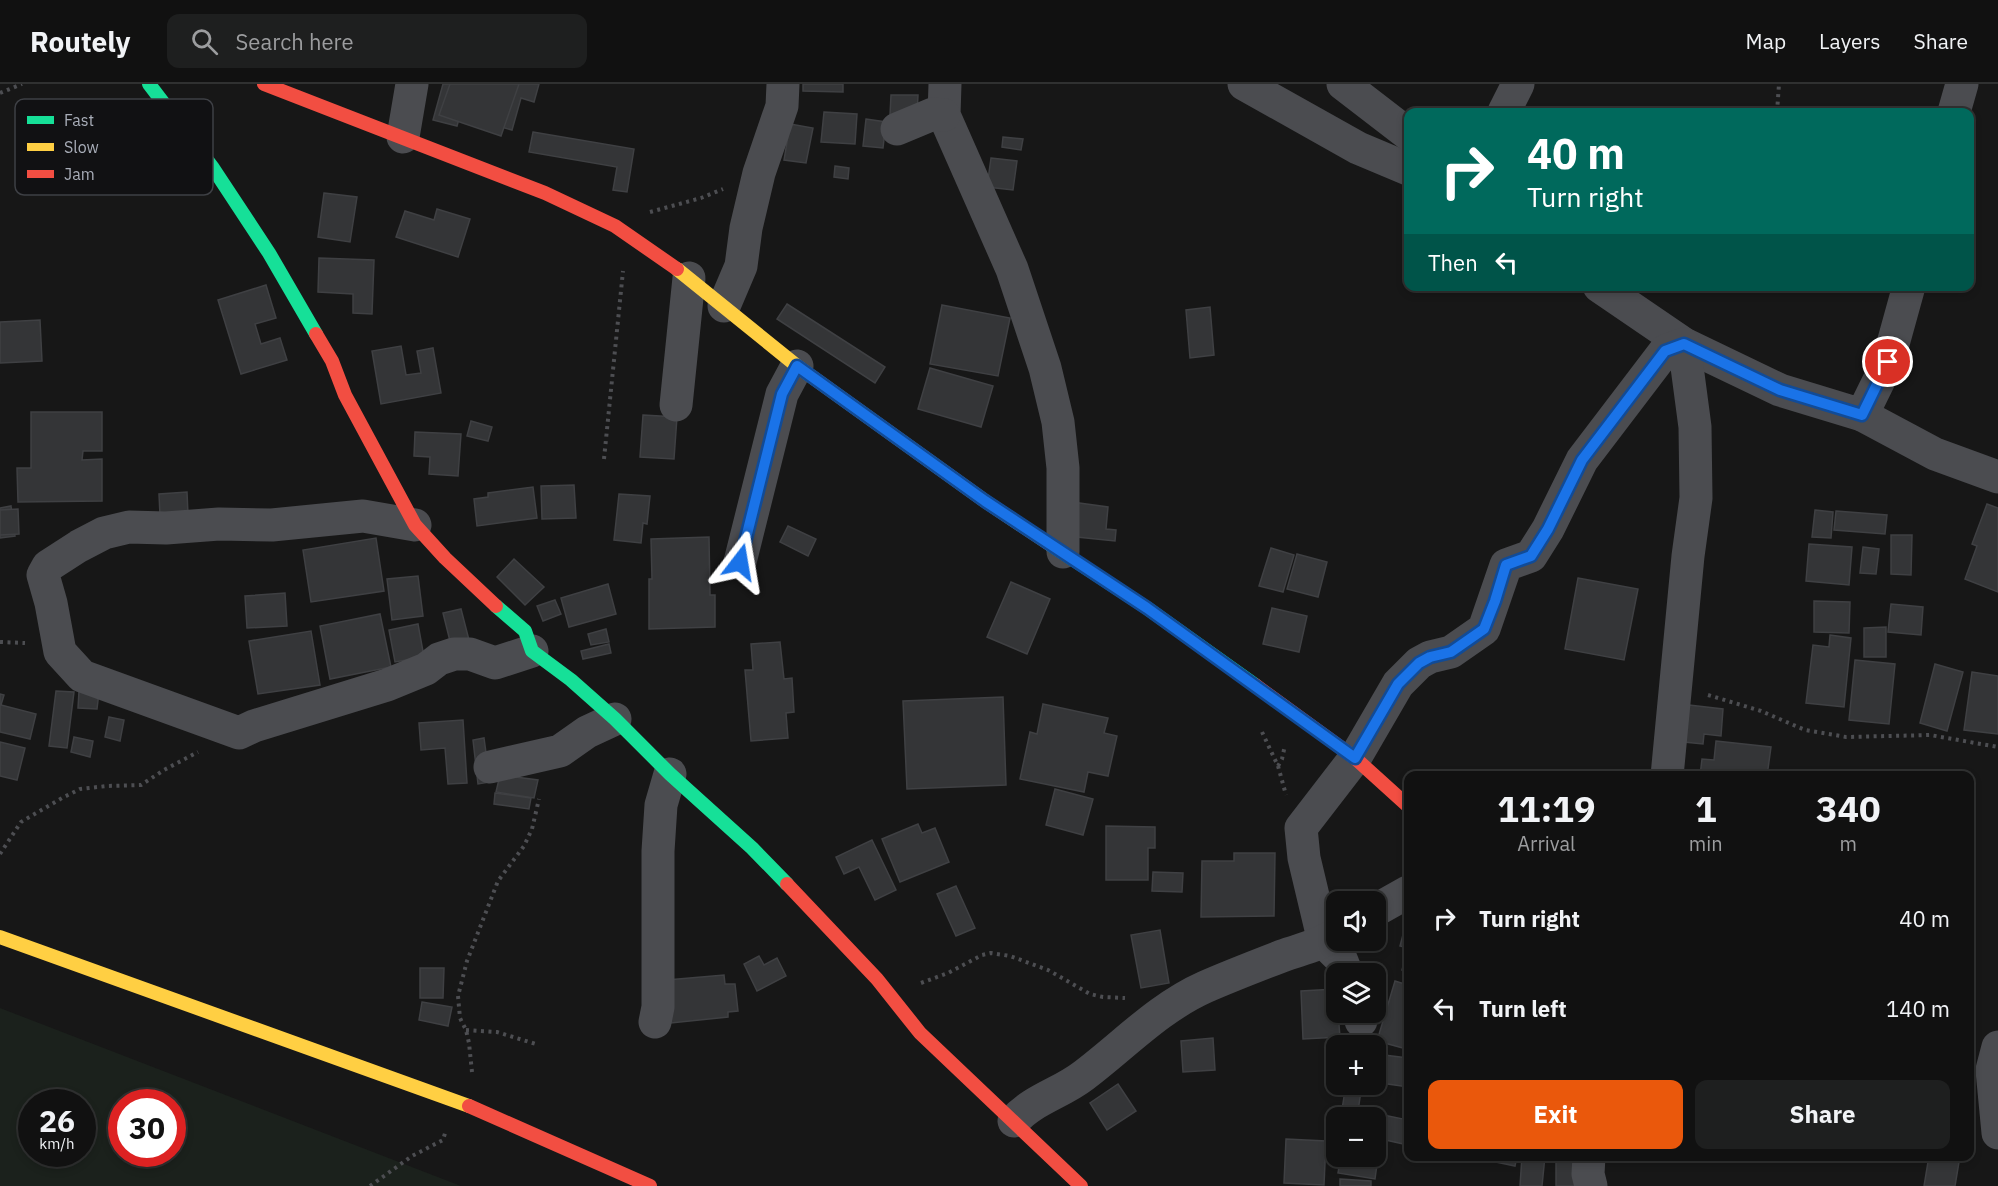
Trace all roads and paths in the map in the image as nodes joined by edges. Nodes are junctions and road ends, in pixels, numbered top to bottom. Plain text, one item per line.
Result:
1 (22, 84) edge
2 (149, 84) edge
3 (264, 84) edge
4 (412, 84) edge
5 (783, 84) edge
6 (1244, 84) edge
7 (1344, 84) edge
8 (1518, 84) edge
9 (1779, 84) edge
10 (1962, 84) edge
11 (0, 93) edge
12 (160, 99) edge
13 (945, 100) edge
14 (1506, 108) edge
15 (1777, 108) edge
16 (1955, 108) edge
17 (897, 129) dead end
18 (1404, 131) edge
19 (403, 137) junction
20 (1404, 167) edge
21 (213, 168) edge
22 (759, 173) junction
23 (615, 226) junction
24 (633, 238) junction
25 (688, 278) junction
26 (1606, 291) edge
27 (1908, 291) edge
28 (724, 306) junction
29 (1684, 344) junction
30 (797, 366) junction
31 (676, 405) dead end
32 (1862, 415) junction
33 (604, 459) dead end
34 (1998, 477) edge
35 (415, 525) junction
36 (1063, 552) junction
37 (740, 562) dead end
38 (531, 651) junction
39 (1676, 682) junction
40 (615, 719) junction
41 (1258, 724) dead end
42 (239, 733) junction
43 (1998, 747) edge
44 (1355, 758) junction
45 (490, 767) dead end
46 (1666, 771) edge
47 (670, 774) junction
48 (539, 799) dead end
49 (1404, 802) edge
50 (1301, 828) junction
51 (0, 854) edge
52 (1404, 894) edge
53 (1386, 904) edge
54 (1326, 926) edge
55 (0, 937) edge
56 (1326, 939) edge
57 (877, 979) junction
58 (1180, 1000) junction
59 (655, 1022) dead end
60 (466, 1030) junction
61 (539, 1045) dead end
62 (1986, 1062) edge
63 (462, 1103) junction
64 (1014, 1121) junction
65 (1998, 1133) edge
66 (1589, 1161) edge
67 (370, 1186) edge
68 (650, 1186) edge
69 (1082, 1186) edge
70 (1591, 1186) edge

1 - 11 path
2 - 12 street
3 - 19 street
4 - 19 street
5 - 22 street
6 - 20 street
7 - 18 street
8 - 14 street
9 - 15 path
10 - 16 street
13 - 17 street
13 - 36 street
19 - 23 street
21 - 35 street
22 - 23 path
22 - 28 street
23 - 24 street
24 - 25 street
24 - 33 path
25 - 28 street
25 - 31 street
26 - 29 street
27 - 32 street
28 - 30 street
29 - 32 street
29 - 39 street
29 - 44 street
30 - 36 street
30 - 37 street
32 - 34 street
35 - 38 street
35 - 42 street
36 - 44 street
38 - 40 street
38 - 42 street
39 - 43 path
39 - 46 street
40 - 45 street
40 - 47 street
41 - 50 path
42 - 51 path
44 - 49 street
44 - 50 street
47 - 57 street
47 - 59 street
48 - 60 path
50 - 54 street
52 - 53 street
55 - 63 street
56 - 58 street
57 - 58 path
57 - 64 street
58 - 64 street
60 - 61 path
60 - 63 path
62 - 65 street
63 - 67 path
63 - 68 street
64 - 69 street
66 - 70 street

